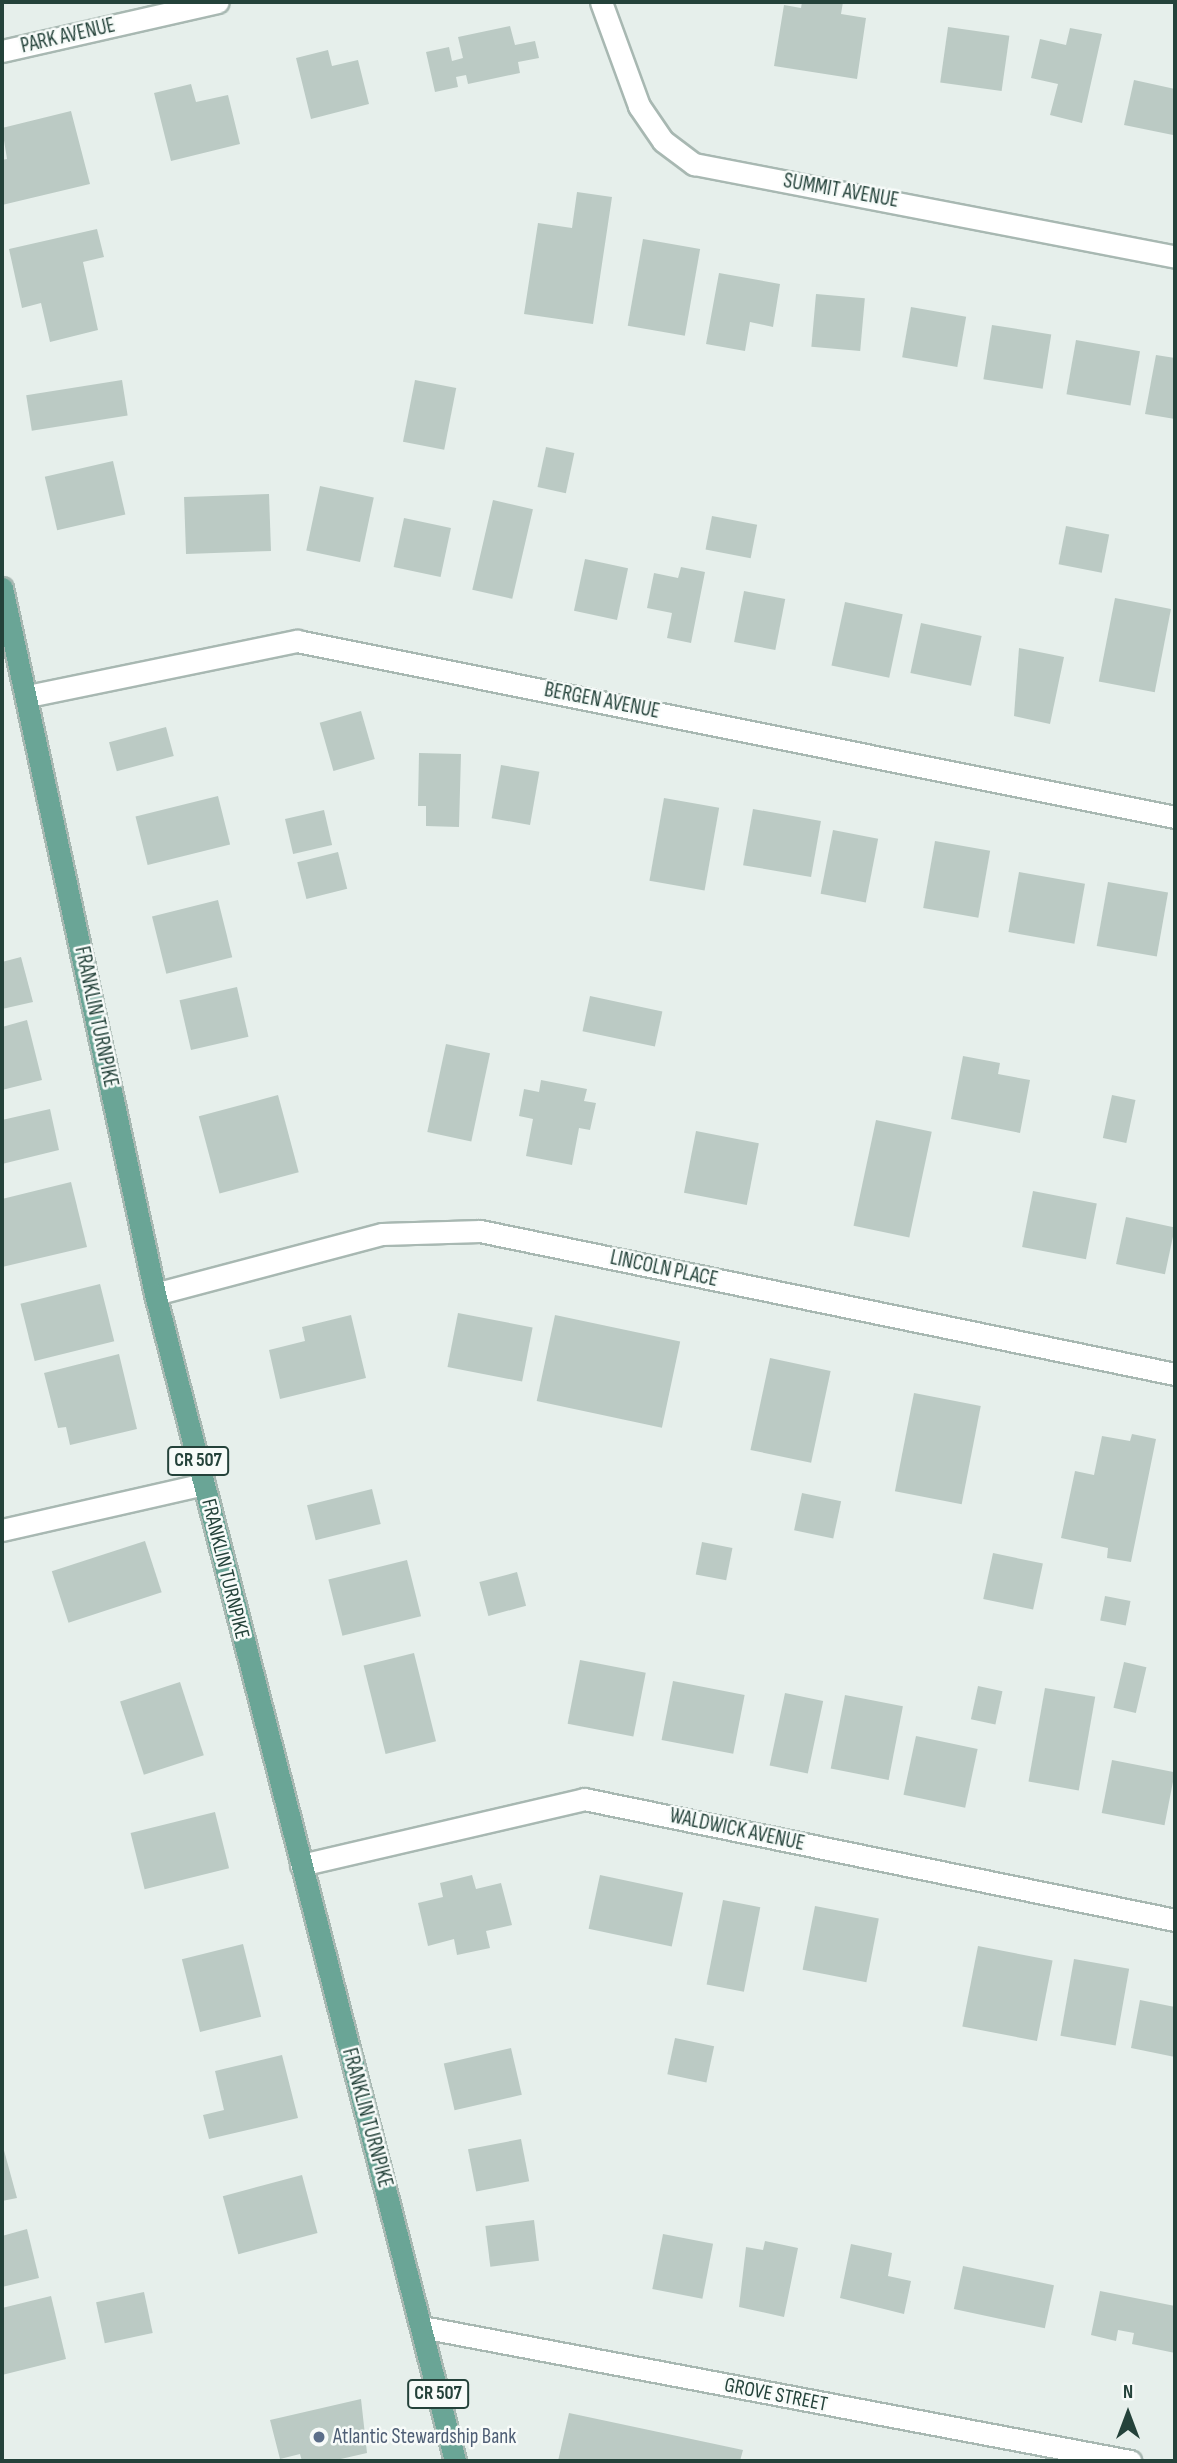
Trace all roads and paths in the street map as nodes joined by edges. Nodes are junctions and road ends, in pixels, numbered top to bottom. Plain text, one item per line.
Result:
1 (217, 2) edge
2 (601, 2) edge
3 (2, 51) edge
4 (1175, 257) edge
5 (2, 588) edge
6 (28, 696) junction
7 (1175, 817) edge
8 (155, 1294) junction
9 (1175, 1374) edge
10 (204, 1484) junction
11 (2, 1530) edge
12 (302, 1865) junction
13 (1175, 1920) edge
14 (422, 2327) junction
15 (455, 2461) edge
16 (1130, 2461) edge

1 - 3 street, PARK AVENUE
2 - 4 street, SUMMIT AVENUE
5 - 6 main road, FRANKLIN TURNPIKE / CR 507
6 - 7 street, BERGEN AVENUE
6 - 8 main road, FRANKLIN TURNPIKE / CR 507
8 - 9 street, LINCOLN PLACE
8 - 10 main road, FRANKLIN TURNPIKE / CR 507
10 - 11 street
10 - 12 main road, FRANKLIN TURNPIKE / CR 507
12 - 13 street, WALDWICK AVENUE
12 - 14 main road, FRANKLIN TURNPIKE / CR 507
14 - 15 main road, FRANKLIN TURNPIKE / CR 507
14 - 16 street, GROVE STREET

